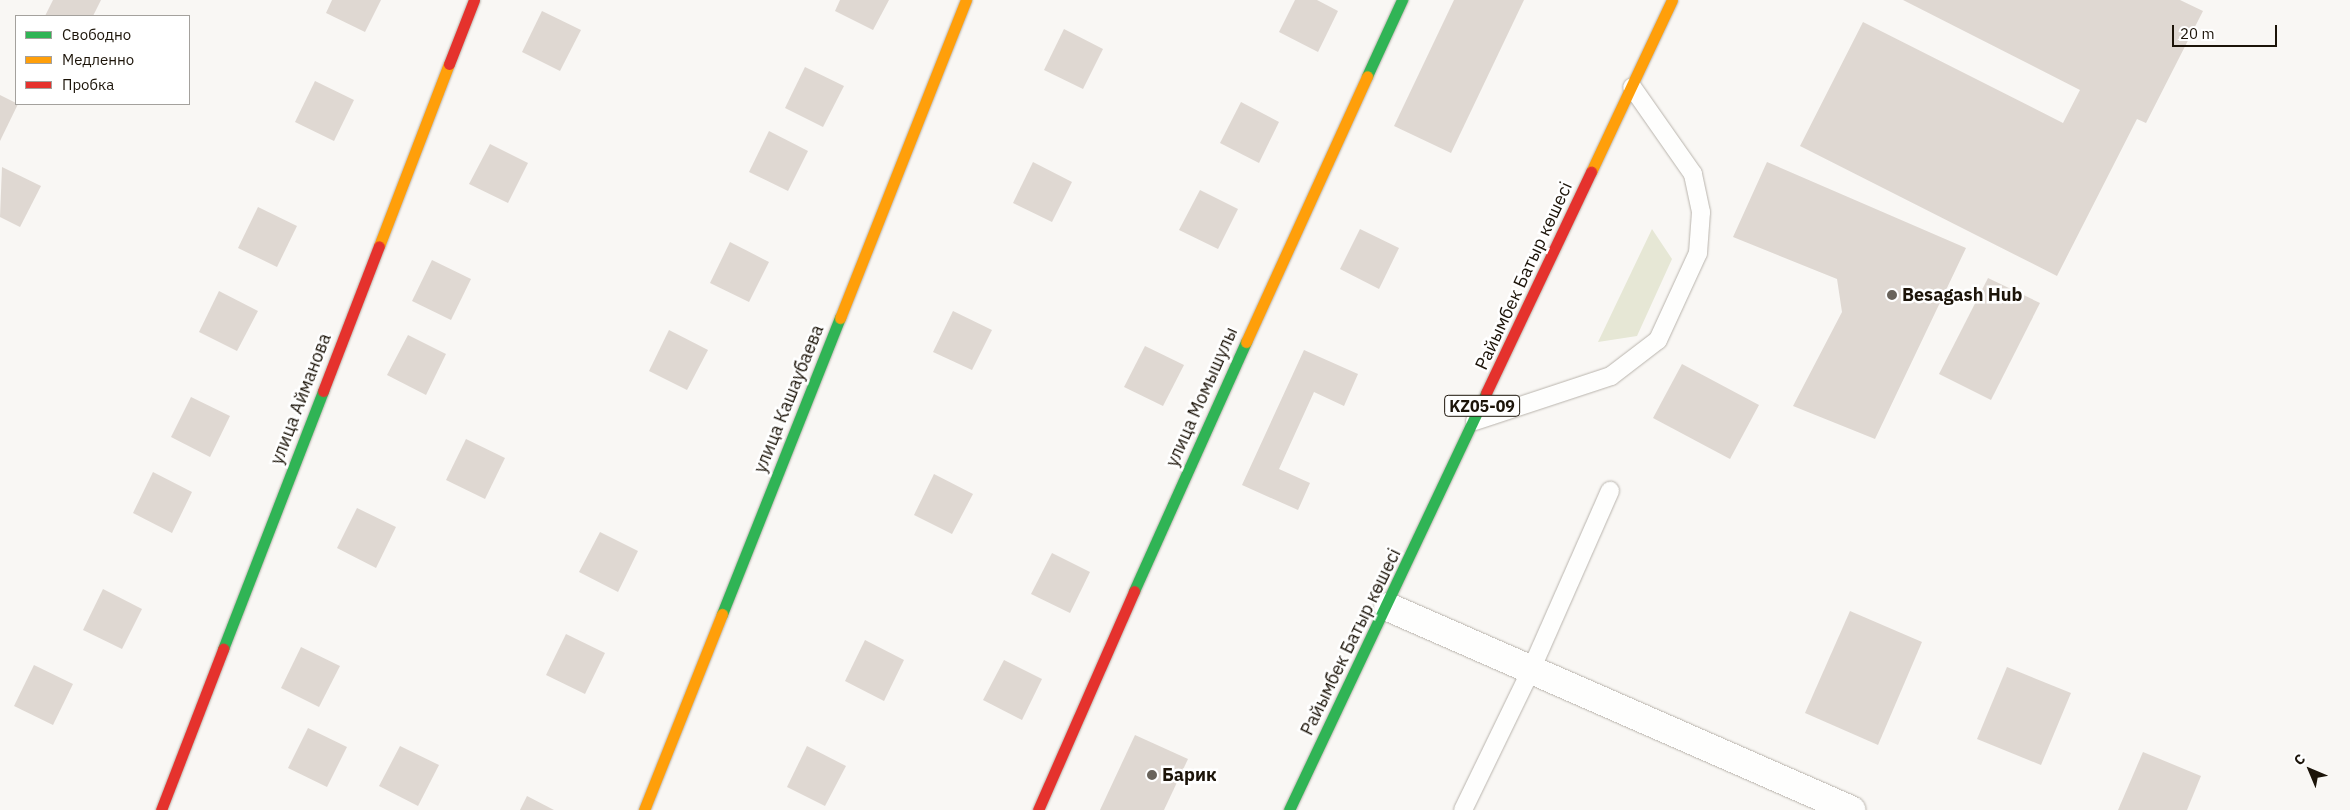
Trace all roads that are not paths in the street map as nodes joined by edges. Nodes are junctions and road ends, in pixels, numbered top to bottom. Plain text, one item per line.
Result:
1 (474, 0) edge
2 (966, 0) edge
3 (1402, 0) edge
4 (1672, 0) edge
5 (1632, 87) junction
6 (1475, 421) junction
7 (1610, 491) dead end
8 (1388, 607) junction
9 (1531, 670) junction
10 (161, 810) edge
11 (644, 810) edge
12 (1038, 810) edge
13 (1290, 810) edge
14 (1463, 810) edge
15 (1851, 810) edge

1 - 10 street, улица Айманова
2 - 11 street, улица Кашаубаева
3 - 12 street, улица Момышулы
4 - 5 street, Райымбек Батыр көшесі / KZ05-09
5 - 6 street, Райымбек Батыр көшесі / KZ05-09
5 - 6 lane
6 - 8 street, Райымбек Батыр көшесі / KZ05-09
7 - 9 lane
8 - 9 street
8 - 13 street, Райымбек Батыр көшесі / KZ05-09
9 - 14 lane
9 - 15 street

